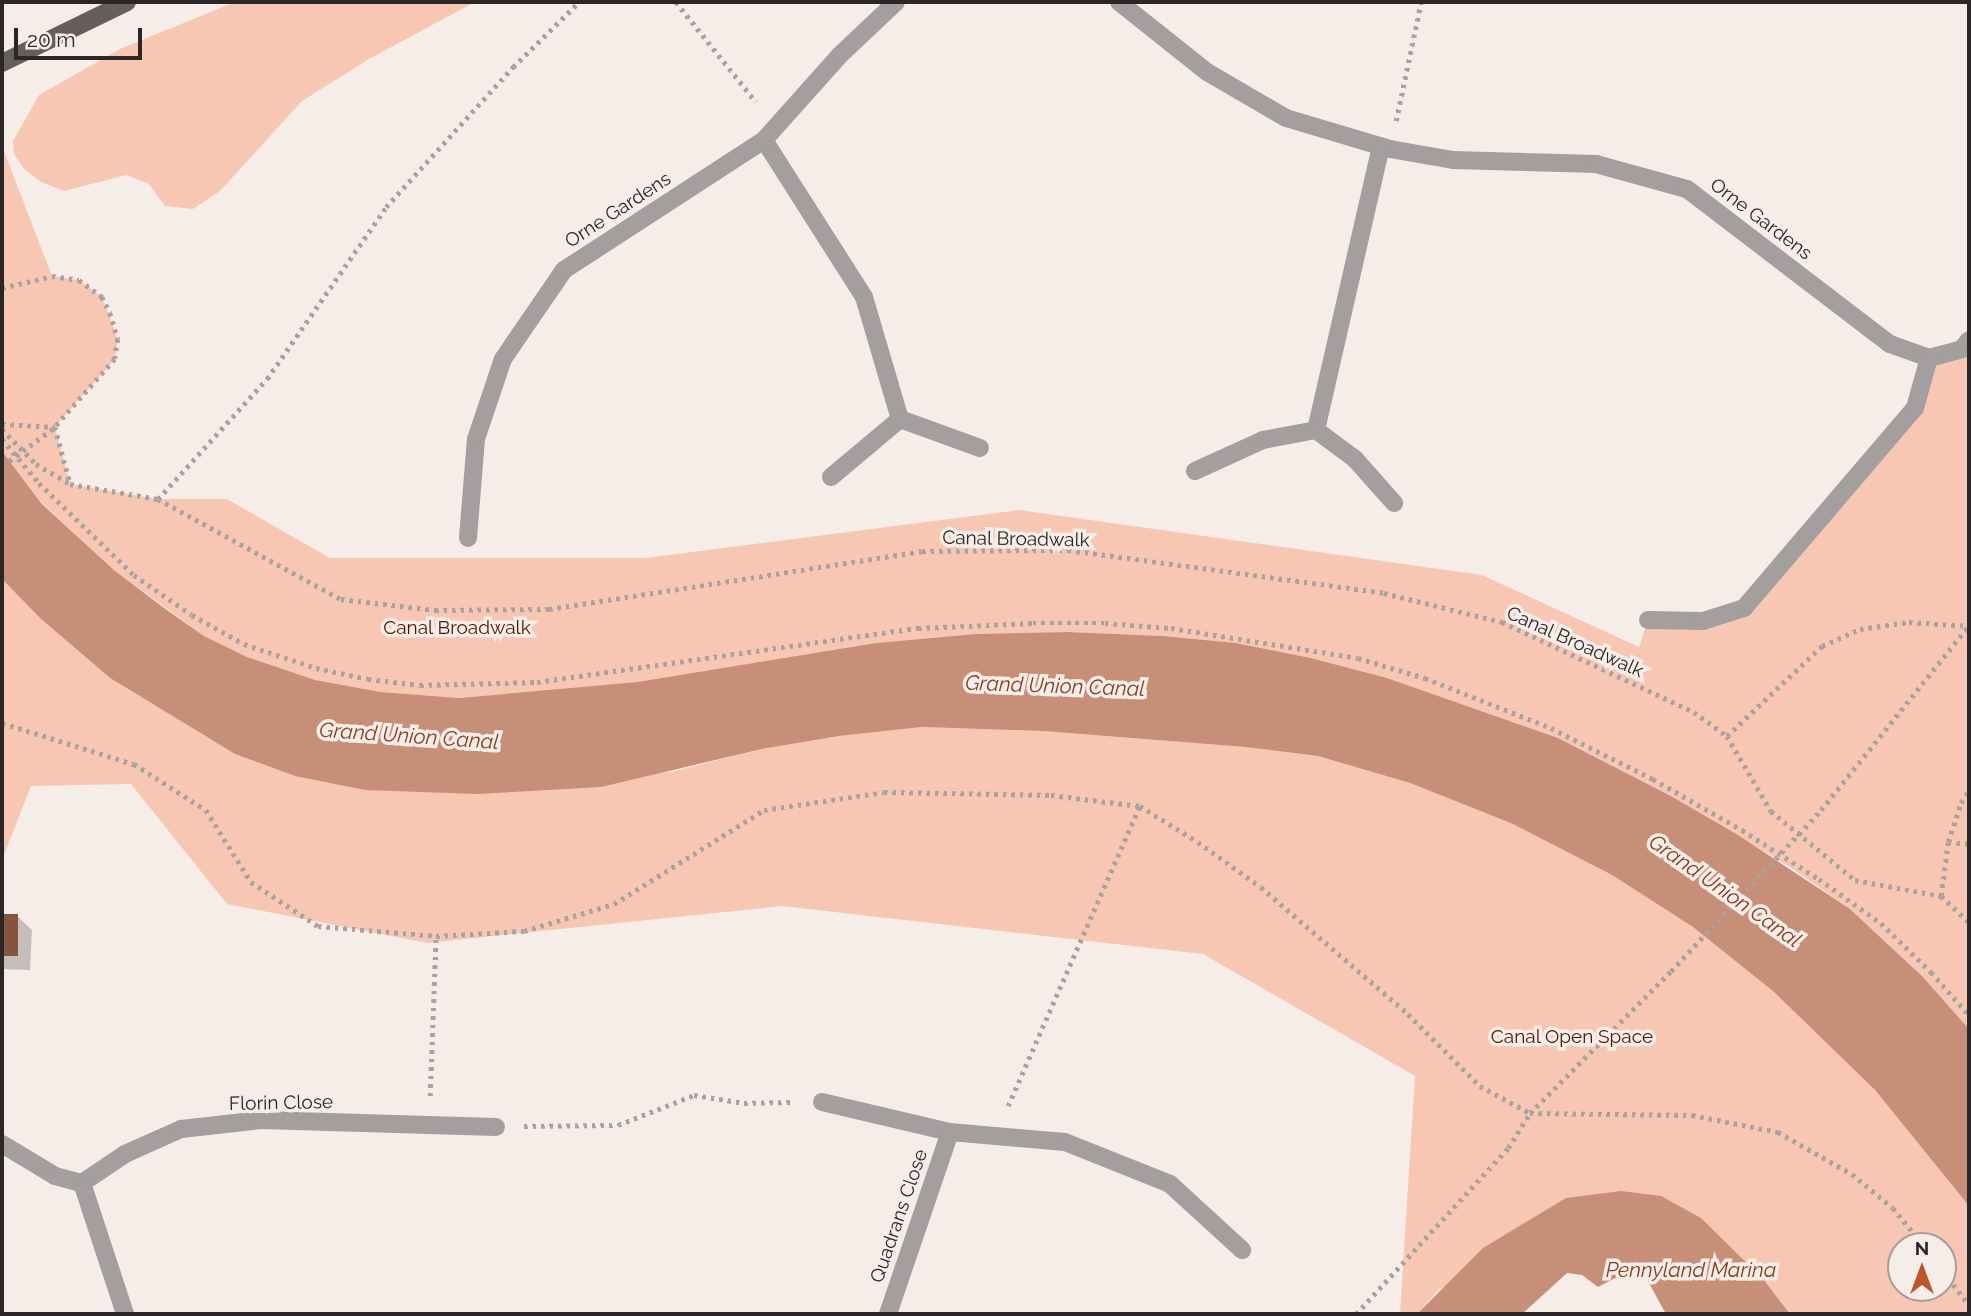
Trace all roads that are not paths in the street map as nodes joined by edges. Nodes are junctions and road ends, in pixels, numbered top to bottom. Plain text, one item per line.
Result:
1 (127, 2) edge
2 (896, 2) edge
3 (1119, 2) edge
4 (2, 63) edge
5 (770, 133) junction
6 (1385, 148) junction
7 (1969, 340) edge
8 (1929, 358) junction
9 (900, 419) junction
10 (1316, 430) junction
11 (980, 448) dead end
12 (1195, 471) dead end
13 (831, 477) dead end
14 (1394, 503) dead end
15 (468, 538) dead end
16 (1647, 620) dead end
17 (822, 1102) road end
18 (496, 1127) road end
19 (950, 1132) junction
20 (2, 1144) edge
21 (82, 1183) junction
22 (1242, 1250) dead end
23 (125, 1314) edge
24 (888, 1314) edge

1 - 4 main road
2 - 5 street, Orne Gardens
3 - 6 street, Orne Gardens
5 - 9 street
5 - 15 street, Orne Gardens
6 - 8 street, Orne Gardens
6 - 10 street
7 - 8 street
8 - 16 street
9 - 11 street
9 - 13 street
10 - 12 street
10 - 14 street
17 - 19 street, Quadrans Close
18 - 21 street, Florin Close
19 - 22 street, Quadrans Close
19 - 24 street, Quadrans Close
20 - 21 street
21 - 23 street

